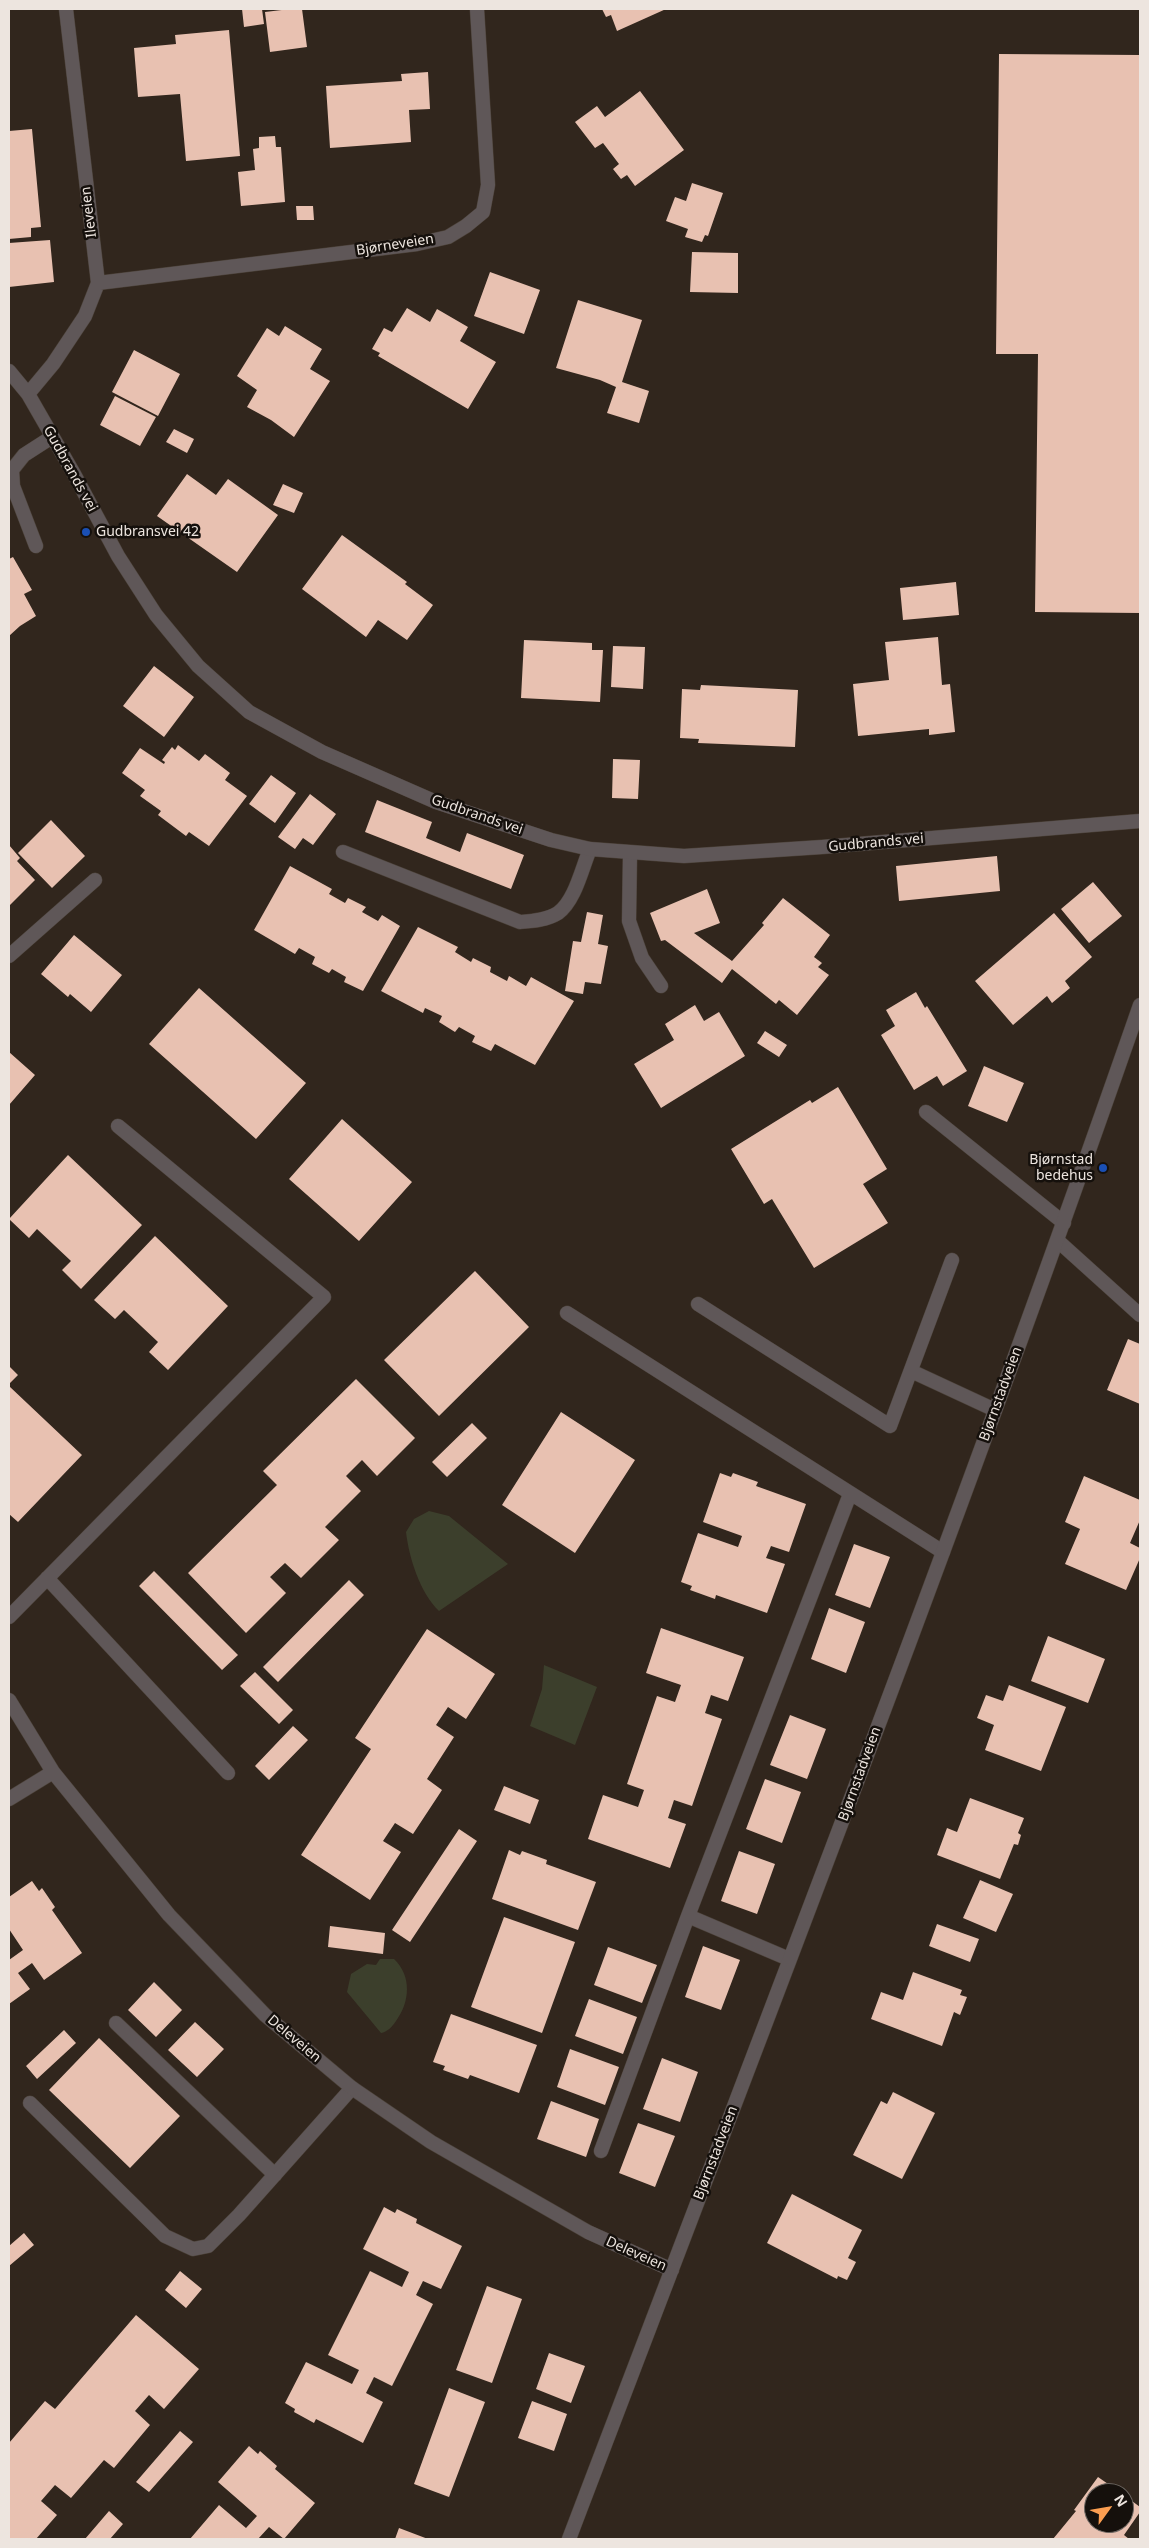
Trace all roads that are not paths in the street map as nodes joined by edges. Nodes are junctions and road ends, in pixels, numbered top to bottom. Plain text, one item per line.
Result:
1 (66, 9) edge
2 (477, 9) edge
3 (98, 283) junction
4 (9, 371) edge
5 (28, 394) junction
6 (52, 437) junction
7 (36, 546) dead end
8 (1140, 821) edge
9 (590, 850) junction
10 (343, 852) dead end
11 (630, 854) junction
12 (95, 880) dead end
13 (9, 956) edge
14 (661, 986) dead end
15 (1140, 1005) edge
16 (926, 1112) dead end
17 (118, 1126) dead end
18 (1064, 1223) junction
19 (1058, 1241) junction
20 (952, 1260) dead end
21 (698, 1304) dead end
22 (567, 1313) dead end
23 (1140, 1315) edge
24 (911, 1371) junction
25 (995, 1410) junction
26 (850, 1494) junction
27 (943, 1552) junction
28 (47, 1578) junction
29 (9, 1617) edge
30 (9, 1700) edge
31 (53, 1772) junction
32 (228, 1773) dead end
33 (9, 1799) edge
34 (688, 1916) junction
35 (789, 1959) junction
36 (116, 2023) dead end
37 (352, 2088) junction
38 (30, 2103) dead end
39 (601, 2151) dead end
40 (275, 2175) junction
41 (672, 2270) junction
42 (570, 2539) edge

1 - 3 street, Ileveien
2 - 3 street, Bjørneveien
3 - 5 street, Ileveien
4 - 5 street, Gudbrands vei
5 - 6 street, Gudbrands vei
6 - 7 street
6 - 9 street, Gudbrands vei
8 - 11 street, Gudbrands vei
9 - 10 street
9 - 11 street, Gudbrands vei
11 - 14 street
12 - 13 street
15 - 18 street, Bjørnstadveien
16 - 18 street
17 - 28 street
18 - 19 street, Bjørnstadveien
19 - 23 street
19 - 25 street, Bjørnstadveien
20 - 24 street
21 - 24 street
22 - 26 street
24 - 25 street
25 - 27 street, Bjørnstadveien
26 - 27 street
26 - 34 street
27 - 35 street, Bjørnstadveien
28 - 29 street
28 - 32 street
30 - 31 street, Deleveien
31 - 33 street
31 - 37 street, Deleveien
34 - 35 street
34 - 39 street
35 - 41 street, Bjørnstadveien
36 - 40 street
37 - 40 street
37 - 41 street, Deleveien
38 - 40 street
41 - 42 street, Bjørnstadveien

